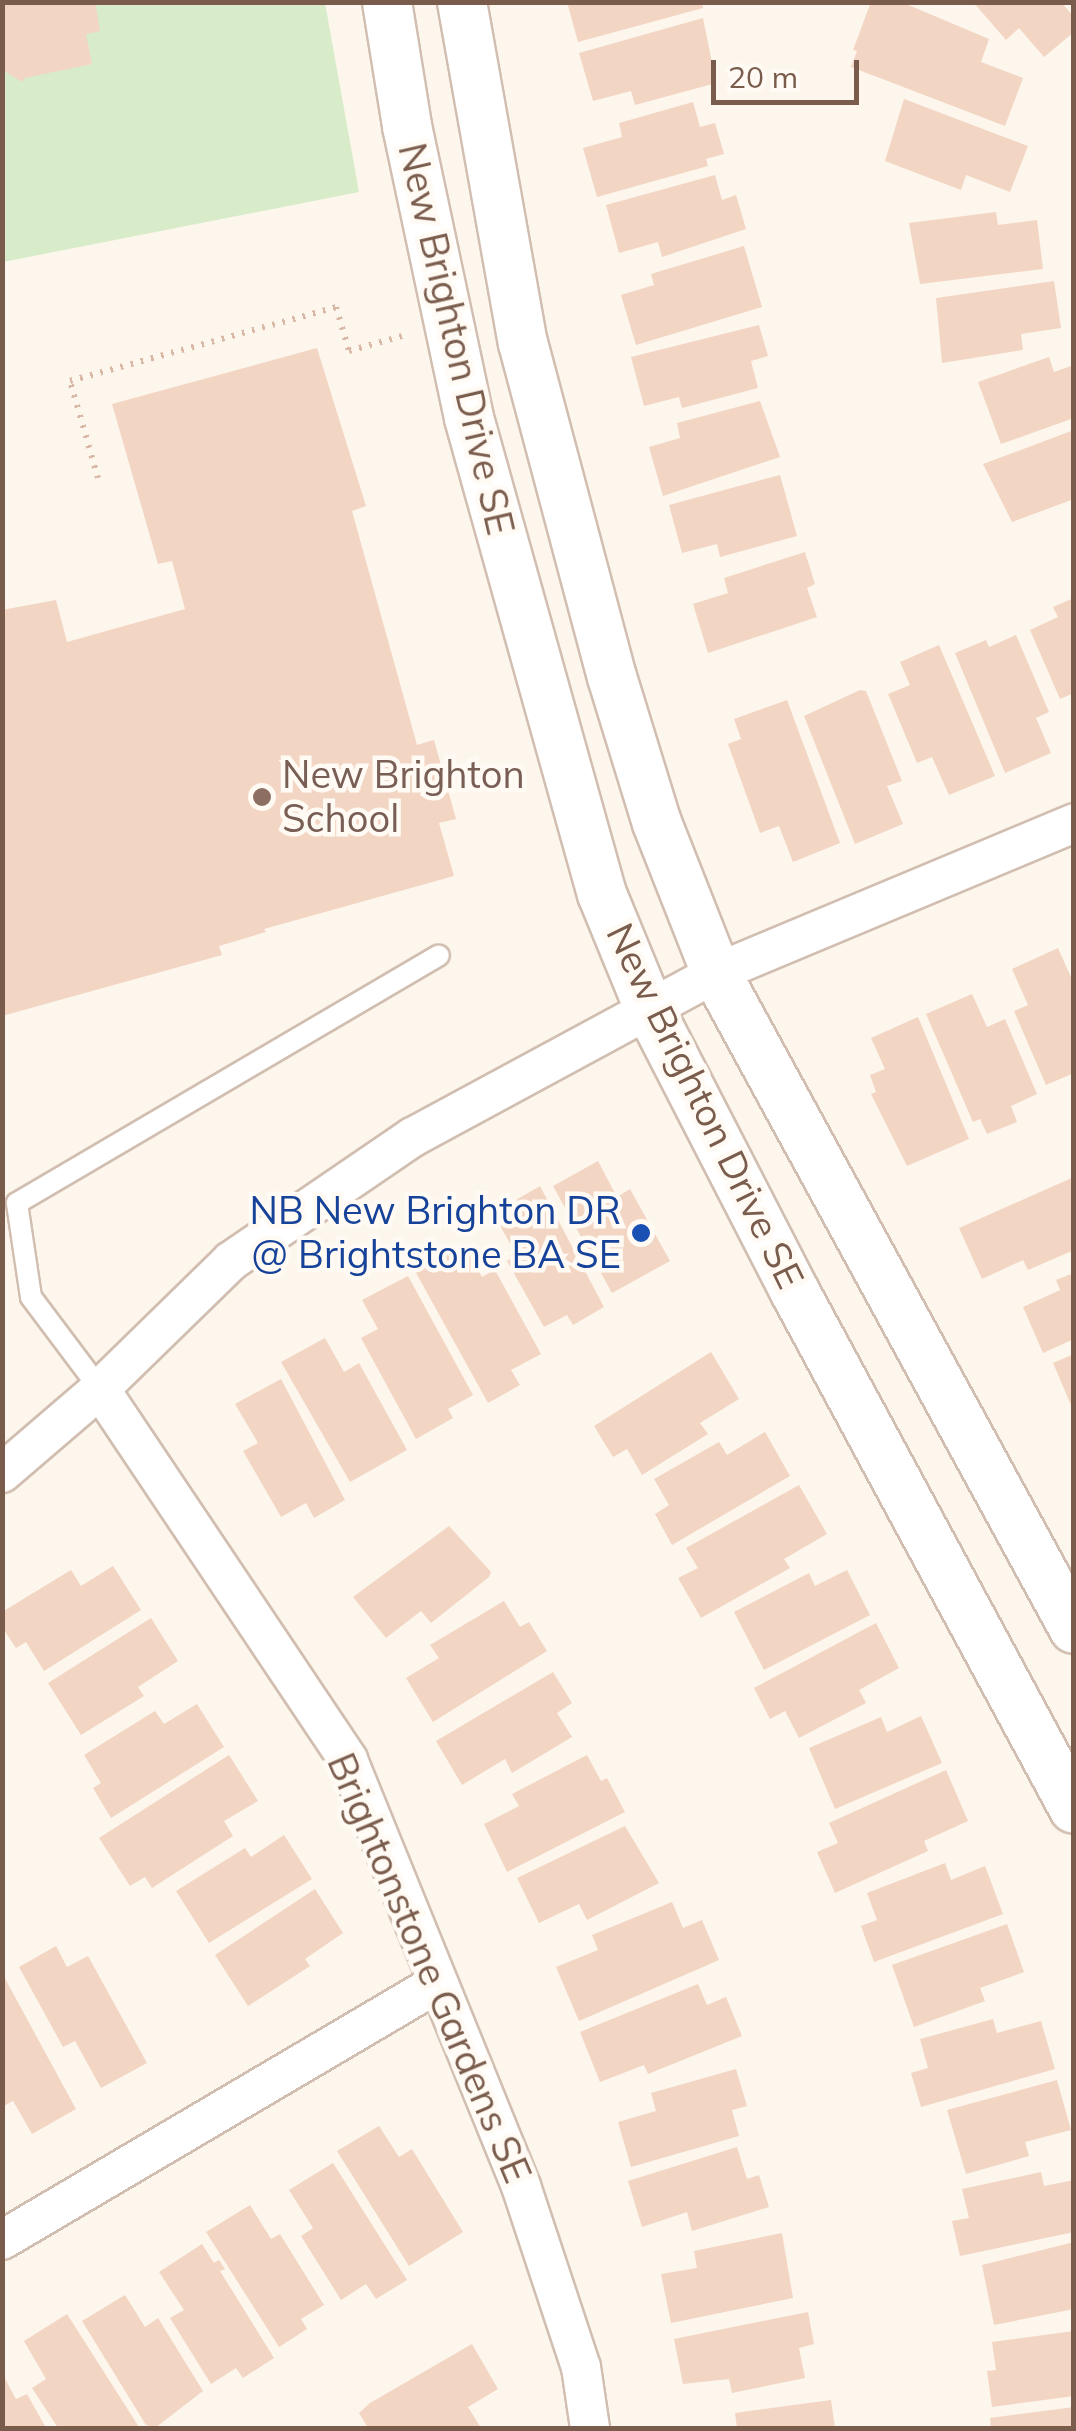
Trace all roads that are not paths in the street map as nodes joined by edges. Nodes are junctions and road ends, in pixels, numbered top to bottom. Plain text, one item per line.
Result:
1 (387, 2) edge
2 (462, 2) edge
3 (1074, 823) edge
4 (439, 955) dead end
5 (716, 973) junction
6 (648, 1006) junction
7 (100, 1389) junction
8 (2, 1473) edge
9 (1074, 1629) edge
10 (1074, 1809) edge
11 (438, 1984) junction
12 (2, 2240) edge
13 (590, 2428) edge

1 - 6 street, New Brighton Drive SE
2 - 5 street, New Brighton Drive SE
3 - 5 street
4 - 7 lane
5 - 6 street
5 - 9 street, New Brighton Drive SE
6 - 7 street
6 - 10 street, New Brighton Drive SE
7 - 8 street
7 - 11 street, Brightonstone Gardens SE
11 - 12 street
11 - 13 street, Brightonstone Gardens SE

